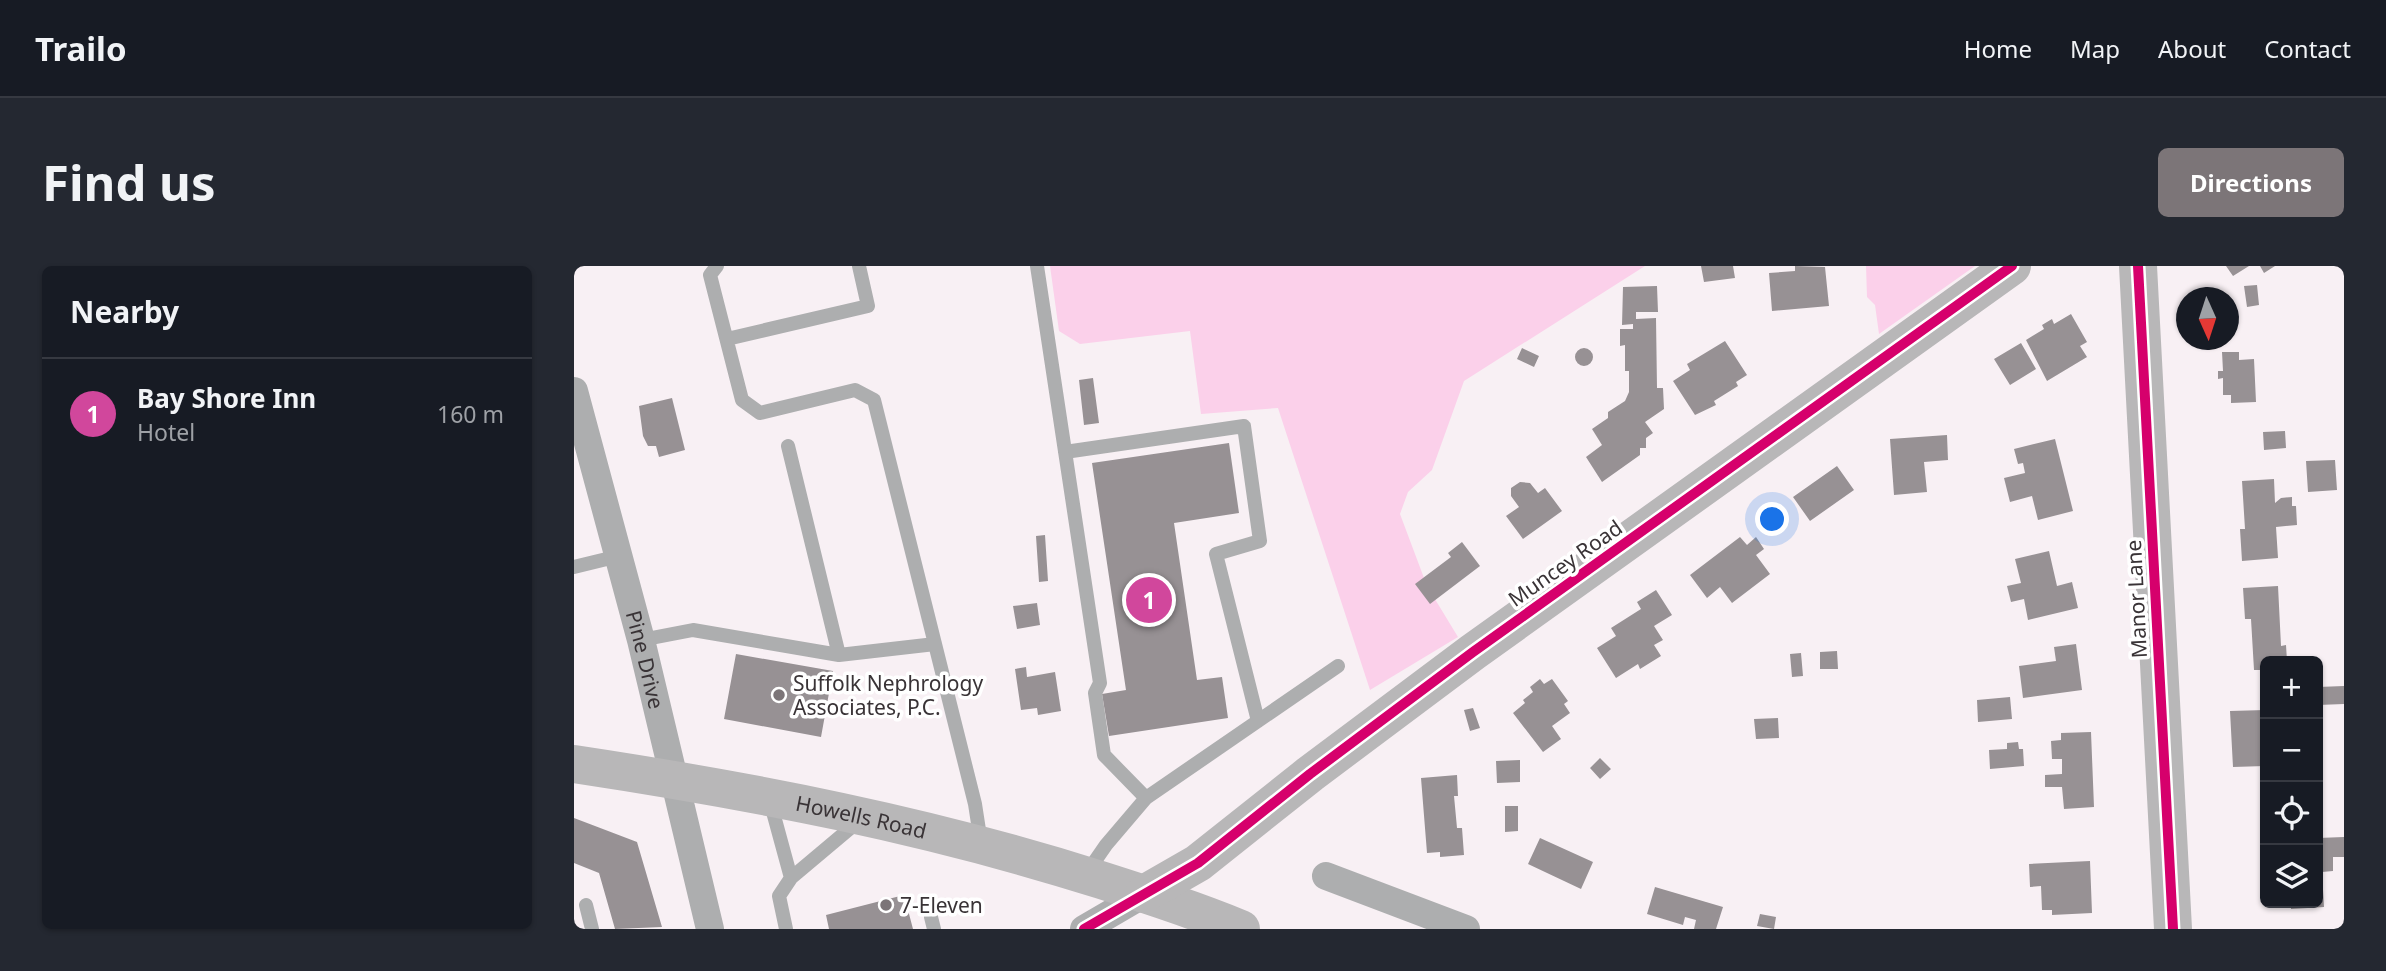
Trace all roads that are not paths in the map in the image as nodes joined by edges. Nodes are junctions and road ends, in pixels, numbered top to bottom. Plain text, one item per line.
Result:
1 (717, 266) edge
2 (859, 266) edge
3 (1037, 266) edge
4 (2012, 266) edge
5 (2138, 266) edge
6 (727, 339) junction
7 (574, 391) edge
8 (788, 446) dead end
9 (1065, 452) junction
10 (619, 556) junction
11 (574, 567) edge
12 (641, 640) junction
13 (935, 644) junction
14 (839, 655) junction
15 (1338, 666) dead end
16 (1258, 721) junction
17 (574, 764) edge
18 (672, 779) junction
19 (768, 795) junction
20 (1146, 798) junction
21 (866, 816) junction
22 (981, 845) junction
23 (1086, 875) junction
24 (1326, 876) dead end
25 (791, 878) junction
26 (1144, 894) junction
27 (586, 905) dead end
28 (592, 929) edge
29 (710, 929) edge
30 (786, 929) edge
31 (1084, 929) edge
32 (1241, 929) edge
33 (1466, 929) edge
34 (2173, 929) edge

1 - 6 lane
2 - 6 lane
3 - 9 lane
4 - 26 street, Muncey Road
5 - 34 street, Manor Lane
6 - 13 lane
7 - 10 street, Pine Drive
8 - 14 lane
9 - 16 lane
9 - 20 lane
10 - 11 lane
10 - 12 street, Pine Drive
12 - 14 lane
12 - 18 street, Pine Drive
13 - 14 lane
13 - 22 lane
15 - 16 lane
16 - 20 lane
17 - 18 street, Howells Road
18 - 19 street, Howells Road
18 - 29 street, Pine Drive
19 - 21 street, Howells Road
19 - 25 lane
20 - 23 lane
21 - 22 street, Howells Road
21 - 25 lane
22 - 23 street, Howells Road
23 - 26 street, Howells Road
24 - 33 street
25 - 30 lane
26 - 31 street
26 - 32 street, Howells Road
27 - 28 lane

